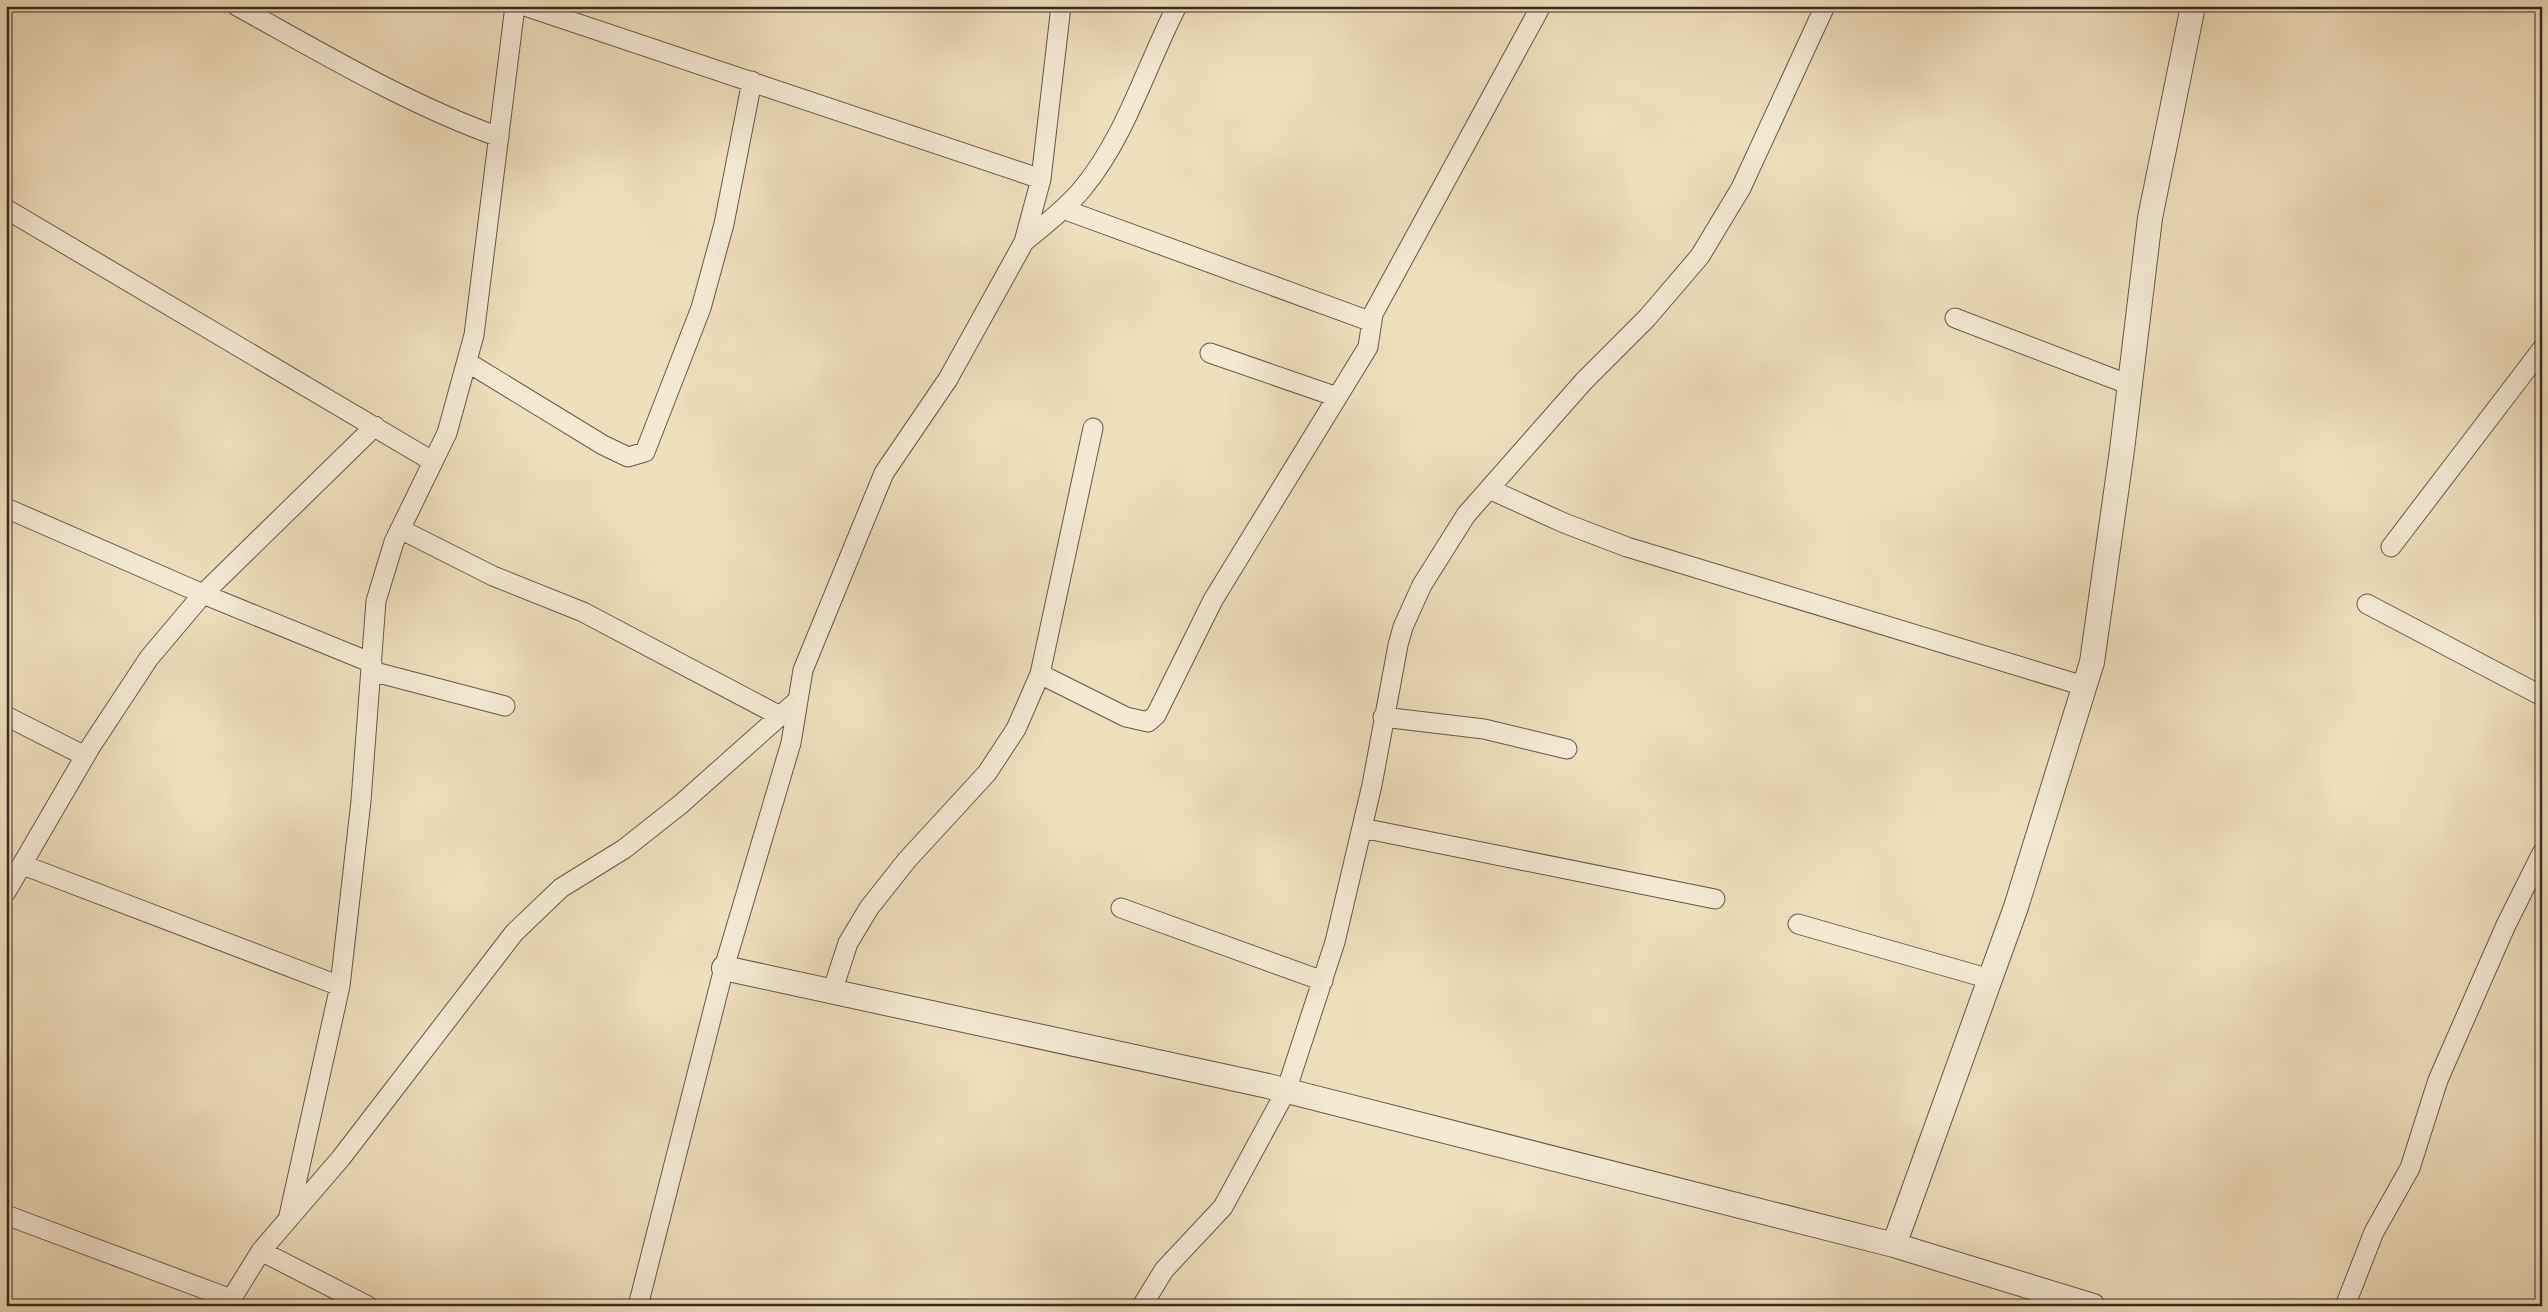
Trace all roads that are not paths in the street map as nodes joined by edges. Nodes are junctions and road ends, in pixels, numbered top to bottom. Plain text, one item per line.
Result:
1 (237, 6) edge
2 (515, 6) edge
3 (525, 6) edge
4 (1061, 6) edge
5 (1177, 6) edge
6 (1541, 6) edge
7 (1825, 6) edge
8 (2193, 6) edge
9 (752, 81) junction
10 (499, 137) junction
11 (1041, 179) junction
12 (6, 209) edge
13 (1063, 209) junction
14 (1024, 242) junction
15 (1955, 318) dead end
16 (1372, 322) junction
17 (2542, 349) edge
18 (1210, 353) dead end
19 (467, 362) junction
20 (2130, 385) junction
21 (1337, 397) junction
22 (375, 426) junction
23 (1093, 428) dead end
24 (432, 461) junction
25 (1489, 489) junction
26 (6, 508) edge
27 (400, 529) junction
28 (2391, 547) dead end
29 (203, 594) junction
30 (2367, 604) dead end
31 (372, 667) junction
32 (1040, 674) junction
33 (2084, 686) junction
34 (2542, 696) edge
35 (798, 700) junction
36 (505, 706) dead end
37 (6, 716) edge
38 (780, 716) junction
39 (1383, 718) junction
40 (1568, 749) dead end
41 (86, 756) junction
42 (1362, 828) junction
43 (2542, 853) edge
44 (23, 865) junction
45 (6, 892) edge
46 (1715, 899) dead end
47 (1121, 908) dead end
48 (1798, 924) dead end
49 (724, 968) junction
50 (1990, 979) junction
51 (1323, 981) junction
52 (340, 986) junction
53 (832, 992) junction
54 (1286, 1091) junction
55 (6, 1215) edge
56 (288, 1220) junction
57 (1894, 1245) junction
58 (261, 1251) junction
59 (229, 1302) edge
60 (368, 1306) edge
61 (638, 1306) edge
62 (1142, 1306) edge
63 (2093, 1306) edge
64 (2345, 1306) edge

1 - 10 street
2 - 10 street
3 - 9 street
4 - 11 street
5 - 13 street
6 - 16 street
7 - 25 street
8 - 20 street
9 - 11 street
9 - 19 street
10 - 19 street
11 - 14 street
12 - 22 street
13 - 14 street
13 - 16 street
14 - 35 street
15 - 20 street
16 - 21 street
17 - 28 street
18 - 21 street
19 - 24 street
20 - 33 street
21 - 32 street
22 - 24 street
22 - 29 street
23 - 32 street
24 - 27 street
25 - 33 street
25 - 39 street
26 - 29 street
27 - 31 street
27 - 38 street
29 - 31 street
29 - 41 street
30 - 34 street
31 - 36 street
31 - 52 street
32 - 53 street
33 - 50 street
35 - 38 street
35 - 49 street
37 - 41 street
38 - 56 street
39 - 40 street
39 - 42 street
41 - 44 street
42 - 46 street
42 - 51 street
43 - 64 street
44 - 45 street
44 - 52 street
47 - 51 street
48 - 50 street
49 - 53 street
49 - 61 street
50 - 57 street
51 - 54 street
52 - 56 street
53 - 54 street
54 - 57 street
54 - 62 street
55 - 59 street
56 - 58 street
57 - 63 street
58 - 59 street
58 - 60 street

